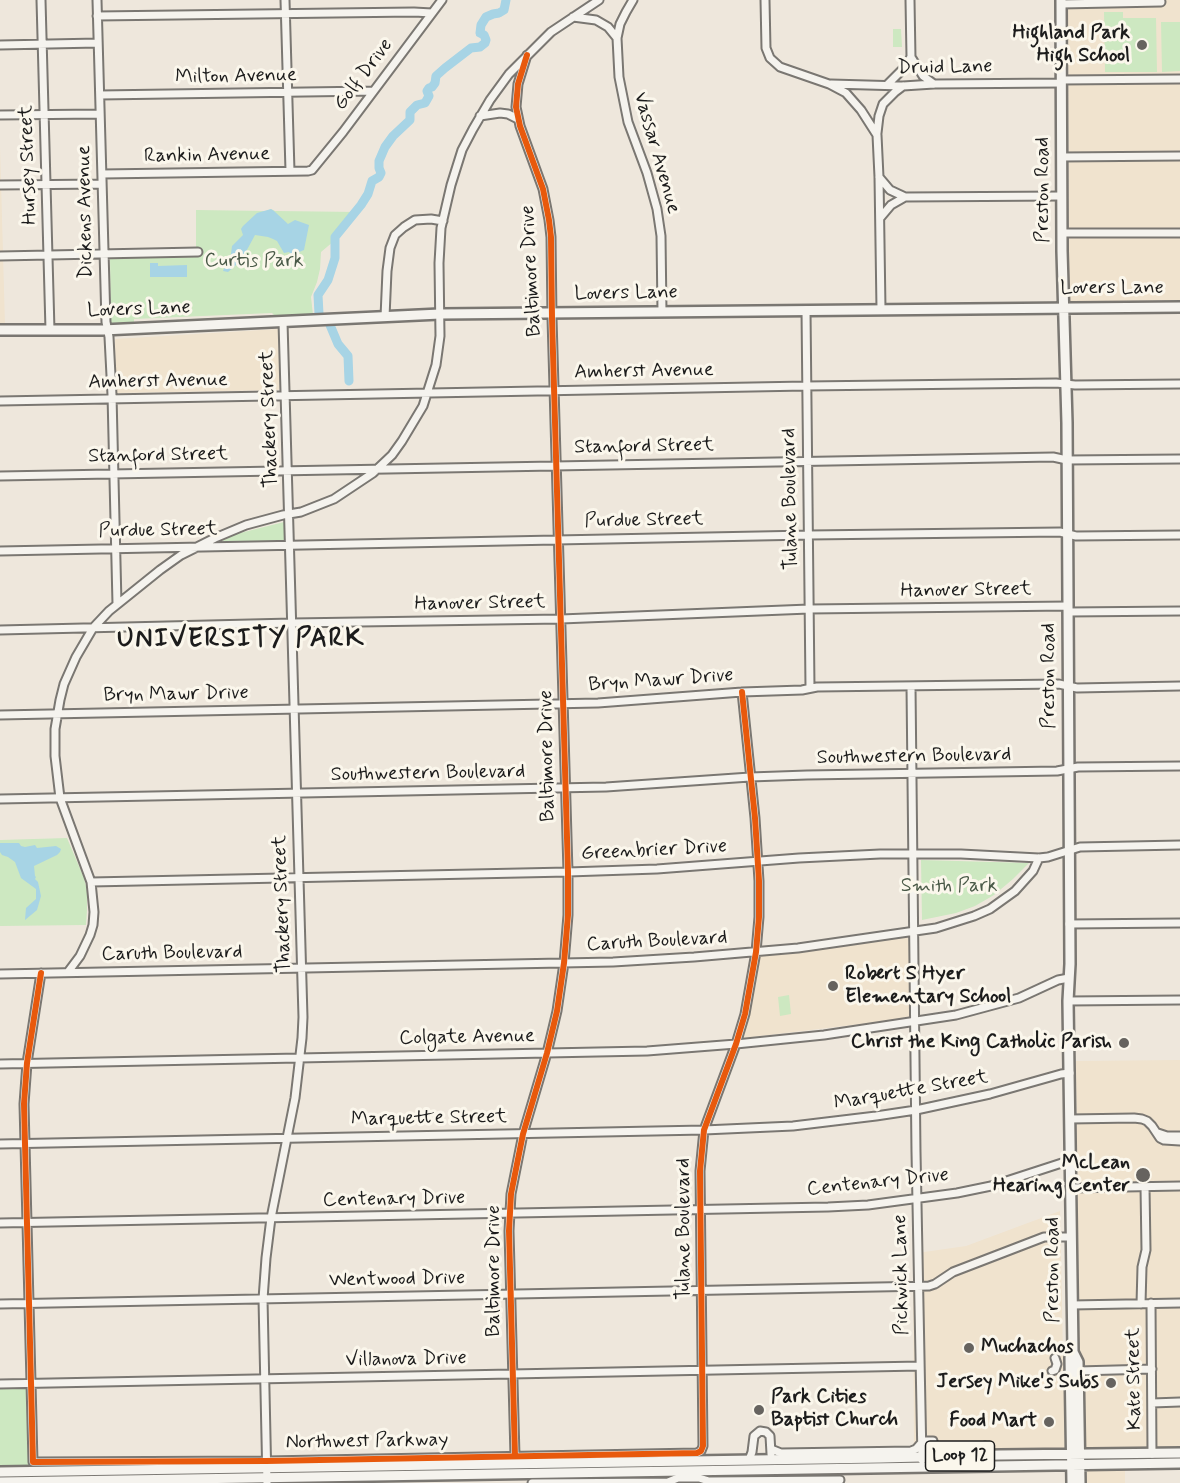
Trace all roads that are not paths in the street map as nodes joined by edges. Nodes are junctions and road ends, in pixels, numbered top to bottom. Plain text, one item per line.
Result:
1 (41, 0) edge
2 (97, 0) edge
3 (285, 0) edge
4 (442, 0) edge
5 (599, 0) edge
6 (633, 0) edge
7 (765, 0) edge
8 (910, 0) edge
9 (1061, 2) edge
10 (1161, 2) dead end
11 (432, 13) junction
12 (285, 14) junction
13 (97, 16) junction
14 (573, 17) junction
15 (617, 38) junction
16 (98, 43) junction
17 (42, 44) junction
18 (0, 45) edge
19 (527, 55) junction
20 (911, 57) junction
21 (1180, 79) edge
22 (1061, 81) junction
23 (829, 84) junction
24 (934, 84) junction
25 (887, 85) junction
26 (903, 86) junction
27 (373, 91) junction
28 (288, 92) junction
29 (100, 95) junction
30 (100, 114) junction
31 (44, 115) junction
32 (0, 116) edge
33 (480, 116) junction
34 (518, 119) junction
35 (877, 135) junction
36 (1180, 156) edge
37 (1062, 157) junction
38 (312, 170) joint
39 (290, 171) junction
40 (102, 174) junction
41 (879, 177) junction
42 (46, 184) junction
43 (102, 184) junction
44 (0, 185) edge
45 (1062, 196) junction
46 (905, 197) junction
47 (880, 218) junction
48 (442, 221) junction
49 (1180, 232) edge
50 (1062, 233) junction
51 (198, 252) dead end
52 (104, 254) junction
53 (47, 255) junction
54 (0, 256) edge
55 (1180, 307) edge
56 (1064, 308) junction
57 (880, 309) junction
58 (806, 310) junction
59 (662, 312) junction
60 (552, 313) junction
61 (440, 314) junction
62 (385, 317) junction
63 (283, 322) junction
64 (0, 330) edge
65 (50, 330) junction
66 (108, 330) junction
67 (1066, 384) junction
68 (1180, 384) edge
69 (806, 386) junction
70 (554, 390) junction
71 (428, 393) junction
72 (285, 396) junction
73 (112, 399) junction
74 (0, 401) edge
75 (1180, 459) edge
76 (807, 460) junction
77 (1066, 460) junction
78 (556, 465) junction
79 (378, 469) junction
80 (287, 471) junction
81 (113, 474) junction
82 (0, 476) edge
83 (289, 515) junction
84 (1067, 534) junction
85 (809, 535) junction
86 (1180, 535) edge
87 (559, 539) junction
88 (290, 546) junction
89 (197, 547) junction
90 (116, 548) junction
91 (0, 551) edge
92 (117, 604) junction
93 (809, 609) junction
94 (1068, 609) junction
95 (1180, 611) edge
96 (561, 619) junction
97 (292, 623) junction
98 (93, 628) junction
99 (0, 630) edge
100 (910, 686) junction
101 (1069, 686) junction
102 (1180, 686) edge
103 (810, 688) junction
104 (742, 692) junction
105 (564, 703) junction
106 (295, 709) junction
107 (58, 713) junction
108 (0, 715) edge
109 (1180, 766) edge
110 (1068, 769) junction
111 (912, 774) junction
112 (750, 777) junction
113 (565, 788) junction
114 (297, 793) junction
115 (60, 798) junction
116 (0, 799) edge
117 (1180, 845) edge
118 (1069, 850) junction
119 (913, 853) junction
120 (1039, 858) junction
121 (757, 861) junction
122 (568, 872) junction
123 (299, 878) junction
124 (91, 882) junction
125 (1180, 923) edge
126 (1069, 924) junction
127 (914, 932) junction
128 (756, 952) junction
129 (564, 963) junction
130 (302, 968) junction
131 (68, 972) junction
132 (41, 973) junction
133 (0, 974) edge
134 (1069, 978) junction
135 (1068, 1000) junction
136 (1180, 1000) edge
137 (915, 1022) junction
138 (736, 1044) junction
139 (547, 1053) junction
140 (300, 1058) junction
141 (27, 1063) junction
142 (0, 1064) edge
143 (1070, 1074) junction
144 (916, 1110) junction
145 (1071, 1119) junction
146 (704, 1130) junction
147 (1158, 1133) junction
148 (523, 1134) junction
149 (1180, 1136) edge
150 (288, 1138) junction
151 (1180, 1141) edge
152 (24, 1143) junction
153 (0, 1144) edge
154 (1071, 1160) junction
155 (1180, 1186) edge
156 (1145, 1187) junction
157 (1071, 1188) junction
158 (917, 1198) junction
159 (701, 1210) junction
160 (509, 1214) junction
161 (271, 1218) junction
162 (0, 1223) edge
163 (27, 1223) junction
164 (1071, 1236) junction
165 (919, 1286) junction
166 (701, 1290) junction
167 (510, 1294) junction
168 (263, 1299) junction
169 (28, 1303) junction
170 (1180, 1303) edge
171 (0, 1304) edge
172 (1141, 1304) junction
173 (1151, 1304) junction
174 (1072, 1305) junction
175 (1055, 1358) dead end
176 (1076, 1364) junction
177 (920, 1366) junction
178 (1152, 1369) junction
179 (702, 1370) junction
180 (1052, 1371) dead end
181 (513, 1374) junction
182 (264, 1379) junction
183 (30, 1383) junction
184 (0, 1384) edge
185 (1152, 1402) junction
186 (1180, 1402) edge
187 (921, 1442) junction
188 (985, 1446) dead end
189 (701, 1451) joint
190 (1180, 1453) edge
191 (771, 1454) junction
192 (1076, 1454) junction
193 (1152, 1454) junction
194 (515, 1456) junction
195 (921, 1457) junction
196 (749, 1460) junction
197 (840, 1463) junction
198 (1180, 1463) edge
199 (1076, 1465) junction
200 (922, 1467) junction
201 (102, 1470) junction
202 (710, 1470) junction
203 (0, 1472) edge
204 (266, 1472) edge
205 (488, 1473) edge
206 (0, 1482) edge
207 (102, 1482) edge
208 (710, 1482) edge
209 (840, 1482) edge
210 (532, 1483) edge
211 (575, 1483) edge
212 (1072, 1483) edge
213 (1080, 1483) edge

1 - 17 street, Hursey Street
2 - 13 street, Dickens Avenue
3 - 12 street
4 - 11 street, Golf Drive
5 - 14 street
6 - 15 street, Vassar Avenue
7 - 23 street
8 - 20 street
9 - 10 street
9 - 22 main road, Preston Road
11 - 12 street
11 - 27 street, Golf Drive
12 - 13 street
12 - 28 street
13 - 16 street, Dickens Avenue
14 - 15 street
14 - 19 street
15 - 59 street, Vassar Avenue
16 - 17 street
16 - 29 street, Dickens Avenue
17 - 18 street
17 - 31 street, Hursey Street
19 - 33 street
19 - 34 street, Baltimore Drive
20 - 24 street
20 - 25 street
21 - 22 street, Druid Lane
22 - 24 street, Druid Lane
22 - 37 main road, Preston Road
23 - 25 street, Druid Lane
23 - 35 street
24 - 26 street, Druid Lane
25 - 26 street, Druid Lane
26 - 35 street
27 - 28 street, Milton Avenue
27 - 38 street, Golf Drive
28 - 29 street, Milton Avenue
28 - 39 street
29 - 30 street, Dickens Avenue
30 - 31 street
30 - 40 street, Dickens Avenue
31 - 32 street
31 - 42 street, Hursey Street
33 - 34 street
33 - 48 street
34 - 60 street, Baltimore Drive
35 - 41 street
36 - 37 street
37 - 45 main road, Preston Road
38 - 39 street, Rankin Avenue
39 - 40 street, Rankin Avenue
40 - 43 street, Dickens Avenue
41 - 46 street
41 - 47 street
42 - 43 street
42 - 44 street
42 - 53 street, Hursey Street
43 - 52 street, Dickens Avenue
45 - 46 street
45 - 50 main road, Preston Road
46 - 47 street
47 - 57 street
48 - 61 street
48 - 62 street
49 - 50 street
50 - 56 main road, Preston Road
51 - 52 street
52 - 53 street
52 - 66 street, Dickens Avenue
53 - 54 street
53 - 65 street, Hursey Street
55 - 56 main road, Lovers Lane
56 - 57 main road, Lovers Lane
56 - 67 main road, Preston Road
57 - 58 main road, Lovers Lane
58 - 59 main road, Lovers Lane
58 - 69 street, Tulane Boulevard
59 - 60 main road, Lovers Lane
60 - 61 main road, Lovers Lane
60 - 70 street, Baltimore Drive
61 - 62 main road, Lovers Lane
61 - 71 street
62 - 63 main road, Lovers Lane
63 - 66 main road, Lovers Lane
63 - 72 street, Thackery Street
64 - 65 main road, Lovers Lane
65 - 66 main road, Lovers Lane
66 - 73 street, Dickens Avenue
67 - 68 street, Amherst Avenue
67 - 69 street, Amherst Avenue
67 - 77 main road, Preston Road
69 - 70 street, Amherst Avenue
69 - 76 street, Tulane Boulevard
70 - 71 street, Amherst Avenue
70 - 78 street, Baltimore Drive
71 - 72 street, Amherst Avenue
71 - 79 street
72 - 73 street, Amherst Avenue
72 - 80 street, Thackery Street
73 - 74 street, Amherst Avenue
73 - 81 street, Dickens Avenue
75 - 77 street, Stanford Street
76 - 77 street, Stanford Street
76 - 78 street, Stanford Street
76 - 85 street, Tulane Boulevard
77 - 84 main road, Preston Road
78 - 79 street, Stanford Street
78 - 87 street, Baltimore Drive
79 - 80 street, Stanford Street
79 - 83 street
80 - 81 street, Stanford Street
80 - 83 street, Thackery Street
81 - 82 street, Stanford Street
81 - 90 street, Dickens Avenue
83 - 88 street, Thackery Street
83 - 89 street
84 - 85 street, Purdue Street
84 - 86 street, Purdue Street
84 - 94 main road, Preston Road
85 - 87 street, Purdue Street
85 - 93 street, Tulane Boulevard
87 - 88 street, Purdue Street
87 - 96 street, Baltimore Drive
88 - 89 street, Purdue Street
88 - 97 street, Thackery Street
89 - 90 street, Purdue Street
89 - 92 street
90 - 91 street, Purdue Street
90 - 92 street, Dickens Avenue
92 - 98 street
93 - 94 street, Hanover Street
93 - 96 street, Hanover Street
93 - 103 street, Tulane Boulevard
94 - 95 street, Hanover Street
94 - 101 main road, Preston Road
96 - 97 street, Hanover Street
96 - 105 street, Baltimore Drive
97 - 98 street, Hanover Street
97 - 106 street, Thackery Street
98 - 99 street, Hanover Street
98 - 107 street
100 - 101 street, Bryn Mawr Drive
100 - 103 street, Bryn Mawr Drive
100 - 111 street, Pickwick Lane
101 - 102 street, Bryn Mawr Drive
101 - 110 main road, Preston Road
103 - 104 street, Bryn Mawr Drive
104 - 105 street, Bryn Mawr Drive
104 - 112 street, Tulane Boulevard
105 - 106 street, Bryn Mawr Drive
105 - 113 street, Baltimore Drive
106 - 107 street, Bryn Mawr Drive
106 - 114 street, Thackery Street
107 - 108 street, Bryn Mawr Drive
107 - 115 street
109 - 110 street, Southwestern Boulevard
110 - 111 street, Southwestern Boulevard
110 - 118 main road, Preston Road
111 - 112 street, Southwestern Boulevard
111 - 119 street, Pickwick Lane
112 - 113 street, Southwestern Boulevard
112 - 121 street, Tulane Boulevard
113 - 114 street, Southwestern Boulevard
113 - 122 street, Baltimore Drive
114 - 115 street, Southwestern Boulevard
114 - 123 street, Thackery Street
115 - 116 street, Southwestern Boulevard
115 - 124 street
117 - 118 street, Greenbrier Drive
118 - 120 street, Greenbrier Drive
118 - 126 main road, Preston Road
119 - 120 street, Greenbrier Drive
119 - 121 street, Greenbrier Drive
119 - 127 street, Pickwick Lane
120 - 127 street, Caruth Boulevard
121 - 122 street, Greenbrier Drive
121 - 128 street, Tulane Boulevard
122 - 123 street, Greenbrier Drive
122 - 129 street, Baltimore Drive
123 - 124 street, Greenbrier Drive
123 - 130 street, Thackery Street
124 - 131 street
125 - 126 street
126 - 134 main road, Preston Road
127 - 128 street, Caruth Boulevard
127 - 137 street, Pickwick Lane
128 - 129 street, Caruth Boulevard
128 - 138 street, Tulane Boulevard
129 - 130 street, Caruth Boulevard
129 - 139 street, Baltimore Drive
130 - 131 street, Caruth Boulevard
130 - 140 street, Thackery Street
131 - 132 street, Caruth Boulevard
132 - 133 street
132 - 141 street
134 - 135 main road, Preston Road
134 - 137 street, Colgate Avenue
135 - 136 street
135 - 143 main road, Preston Road
137 - 138 street, Colgate Avenue
137 - 144 street, Pickwick Lane
138 - 139 street, Colgate Avenue
138 - 146 street, Tulane Boulevard
139 - 140 street, Colgate Avenue
139 - 148 street, Baltimore Drive
140 - 141 street, Colgate Avenue
140 - 150 street, Thackery Street
141 - 142 street, Colgate Avenue
141 - 152 street
143 - 144 street, Marquette Street
143 - 145 main road, Preston Road
144 - 146 street, Marquette Street
144 - 158 street, Pickwick Lane
145 - 147 street
145 - 154 main road, Preston Road
146 - 148 street, Marquette Street
146 - 159 street, Tulane Boulevard
147 - 149 street
147 - 151 street
148 - 150 street, Marquette Street
148 - 160 street, Baltimore Drive
150 - 152 street, Marquette Street
150 - 161 street, Thackery Street
152 - 153 street, Marquette Street
152 - 163 street
154 - 157 main road, Preston Road
154 - 158 street, Centenary Drive
155 - 156 street
156 - 157 street
156 - 172 street, Kate Street
157 - 164 main road, Preston Road
158 - 159 street, Centenary Drive
158 - 165 street, Pickwick Lane
159 - 160 street, Centenary Drive
159 - 166 street, Tulane Boulevard
160 - 161 street, Centenary Drive
160 - 167 street, Baltimore Drive
161 - 163 street, Centenary Drive
161 - 168 street, Thackery Street
162 - 163 street, Centenary Drive
163 - 169 street
164 - 165 street, Wentwood Drive
164 - 174 main road, Preston Road
165 - 166 street, Wentwood Drive
165 - 177 street, Pickwick Lane
166 - 167 street, Wentwood Drive
166 - 179 street, Tulane Boulevard
167 - 168 street, Wentwood Drive
167 - 181 street, Baltimore Drive
168 - 169 street, Wentwood Drive
168 - 182 street, Thackery Street
169 - 171 street, Wentwood Drive
169 - 183 street
170 - 173 street
172 - 173 street
172 - 174 street
173 - 178 street, Kate Street
174 - 176 main road, Preston Road
175 - 180 street
176 - 178 street
176 - 192 main road, Preston Road
177 - 179 street, Villanova Drive
177 - 187 street, Pickwick Lane
178 - 185 street, Kate Street
179 - 181 street, Villanova Drive
179 - 189 street, Tulane Boulevard
181 - 182 street, Villanova Drive
181 - 194 street, Baltimore Drive
182 - 183 street, Villanova Drive
182 - 204 street, Thackery Street
183 - 184 street, Villanova Drive
183 - 204 street, Northwest Parkway
185 - 186 street
185 - 193 street, Kate Street
187 - 188 street
187 - 191 street
187 - 195 street, Pickwick Lane
189 - 194 street, Northwest Parkway
190 - 193 main road, Loop 12
191 - 196 main road, Loop 12
191 - 196 street
191 - 197 main road, Loop 12
191 - 202 main road
192 - 193 main road, Loop 12
192 - 195 main road, Loop 12
192 - 199 main road, Preston Road
194 - 204 street, Northwest Parkway
195 - 197 main road, Loop 12
195 - 200 street, Pickwick Lane
196 - 205 main road, Loop 12
197 - 200 main road, Loop 12
197 - 202 main road, Loop 12
197 - 209 street
198 - 199 main road, Loop 12
199 - 200 main road, Loop 12
199 - 212 main road, Preston Road
199 - 213 main road, Preston Road
201 - 203 main road, Loop 12
201 - 204 main road, Loop 12
201 - 207 main road
202 - 205 main road, Loop 12
202 - 208 street
204 - 205 main road, Loop 12
204 - 207 main road, Loop 12
206 - 207 main road, Loop 12
208 - 209 street
208 - 211 street
210 - 211 street

